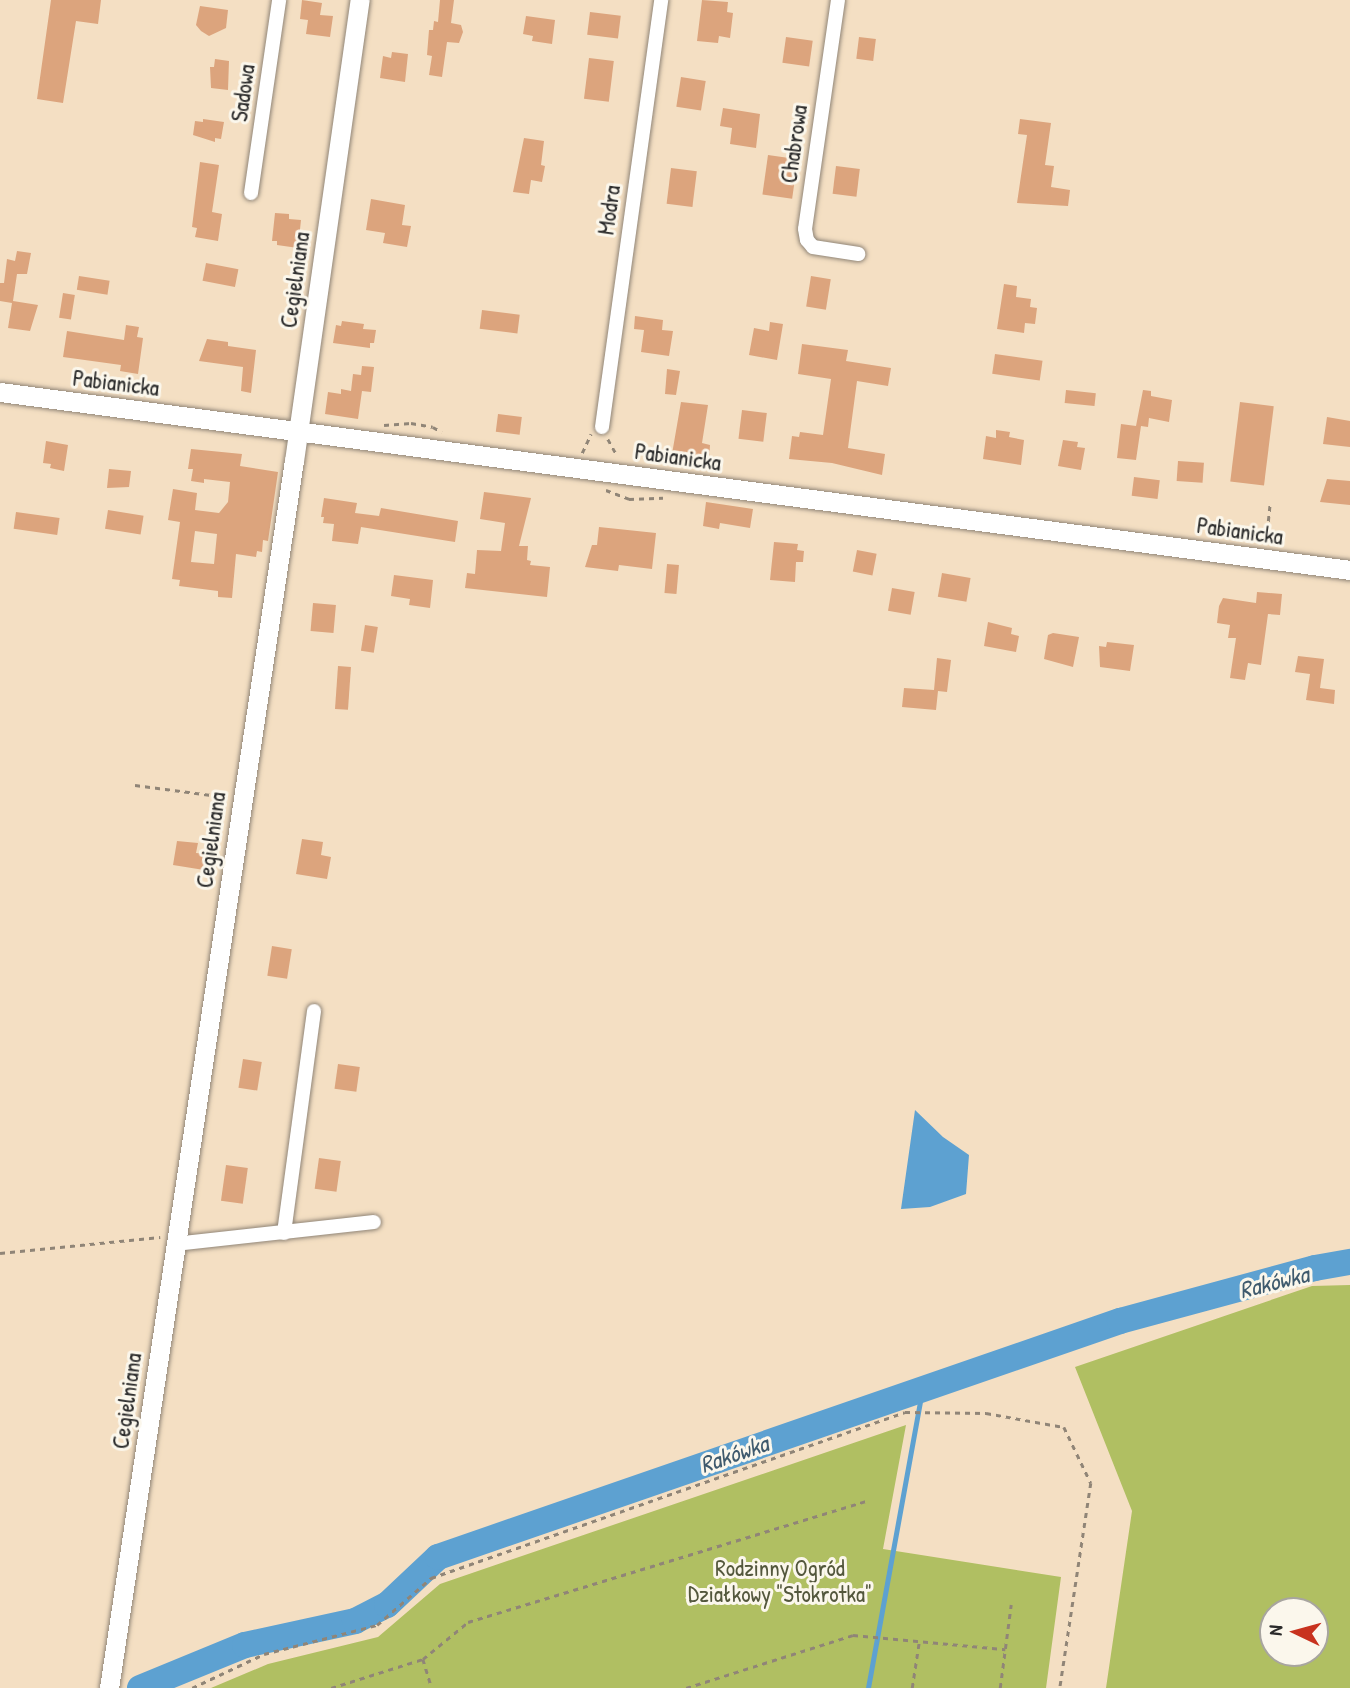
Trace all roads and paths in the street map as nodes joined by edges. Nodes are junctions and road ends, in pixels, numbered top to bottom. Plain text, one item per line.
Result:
1 (279, 0) edge
2 (360, 0) edge
3 (661, 0) edge
4 (838, 0) edge
5 (251, 193) dead end
6 (858, 254) dead end
7 (0, 392) edge
8 (602, 426) junction
9 (298, 431) junction
10 (582, 453) dead end
11 (618, 458) dead end
12 (1270, 503) dead end
13 (1266, 544) dead end
14 (1350, 570) edge
15 (135, 785) dead end
16 (241, 799) junction
17 (314, 1011) dead end
18 (374, 1222) dead end
19 (284, 1233) junction
20 (176, 1239) junction
21 (0, 1253) edge
22 (869, 1500) dead end
23 (1011, 1605) dead end
24 (919, 1642) junction
25 (1006, 1649) junction
26 (423, 1658) junction
27 (109, 1688) edge
28 (192, 1688) edge
29 (331, 1688) edge
30 (432, 1688) edge
31 (688, 1688) edge
32 (912, 1688) edge
33 (1000, 1688) edge
34 (1060, 1688) edge

1 - 5 street, Sadowa
2 - 9 street, Cegielniana
3 - 8 street, Modra
4 - 6 street, Chabrowa
7 - 9 street, Pabianicka
8 - 10 path
8 - 11 path
9 - 14 street, Pabianicka
9 - 16 street, Cegielniana
12 - 13 path
15 - 16 path
16 - 20 street, Cegielniana
17 - 19 street
18 - 19 street
19 - 20 street
20 - 21 path
20 - 27 street, Cegielniana
22 - 26 path
23 - 25 path
24 - 25 path
24 - 31 path
24 - 32 path
25 - 33 path
26 - 29 path
26 - 30 path
28 - 34 path

